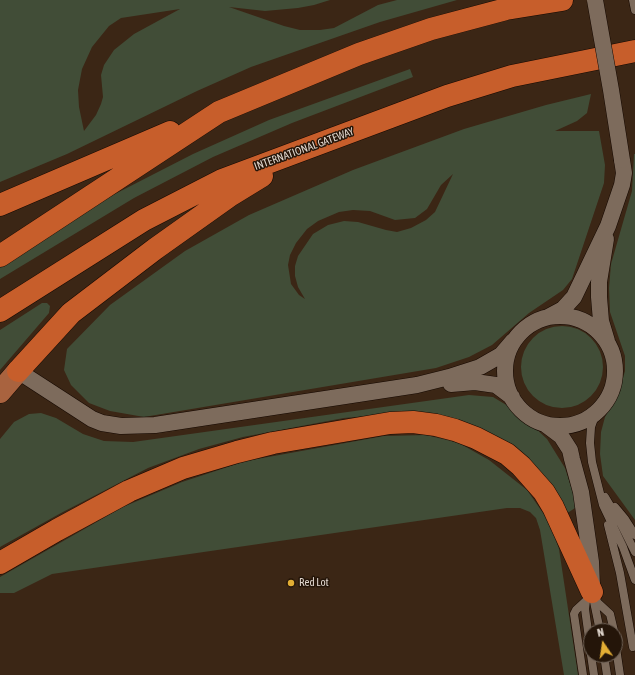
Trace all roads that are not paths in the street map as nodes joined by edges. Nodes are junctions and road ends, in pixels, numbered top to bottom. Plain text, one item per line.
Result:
1 (562, 0) edge
2 (595, 0) edge
3 (634, 0) edge
4 (635, 10) edge
5 (635, 52) edge
6 (219, 112) junction
7 (313, 146) junction
8 (0, 205) edge
9 (608, 226) junction
10 (0, 256) edge
11 (0, 311) edge
12 (548, 318) junction
13 (513, 341) junction
14 (610, 349) junction
15 (18, 371) junction
16 (417, 385) junction
17 (0, 392) edge
18 (512, 398) junction
19 (597, 410) junction
20 (543, 423) junction
21 (597, 484) junction
22 (635, 535) edge
23 (635, 552) edge
24 (0, 563) edge
25 (635, 580) edge
26 (589, 596) junction
27 (586, 623) edge
28 (597, 623) edge
29 (612, 623) edge
30 (633, 647) dead end
31 (592, 663) edge
32 (605, 663) edge
33 (618, 663) edge
34 (583, 675) edge
35 (594, 675) edge
36 (607, 675) edge
37 (620, 675) edge

1 - 6 highway
2 - 9 street, bridge
3 - 4 lane
5 - 7 highway, INTERNATIONAL GATEWAY
6 - 8 highway
6 - 10 highway
7 - 11 highway, INTERNATIONAL GATEWAY
7 - 15 highway
9 - 12 street
9 - 14 street
12 - 13 street
12 - 14 street
13 - 16 street
13 - 18 street
14 - 19 street
15 - 16 street
15 - 17 main road
16 - 18 street
18 - 20 street
19 - 20 street
19 - 21 lane
20 - 26 street
21 - 22 lane
21 - 23 lane
21 - 25 lane
21 - 30 lane
24 - 26 highway
26 - 27 lane
26 - 28 lane
26 - 29 lane
26 - 34 lane
31 - 35 lane
32 - 36 lane
33 - 37 lane

